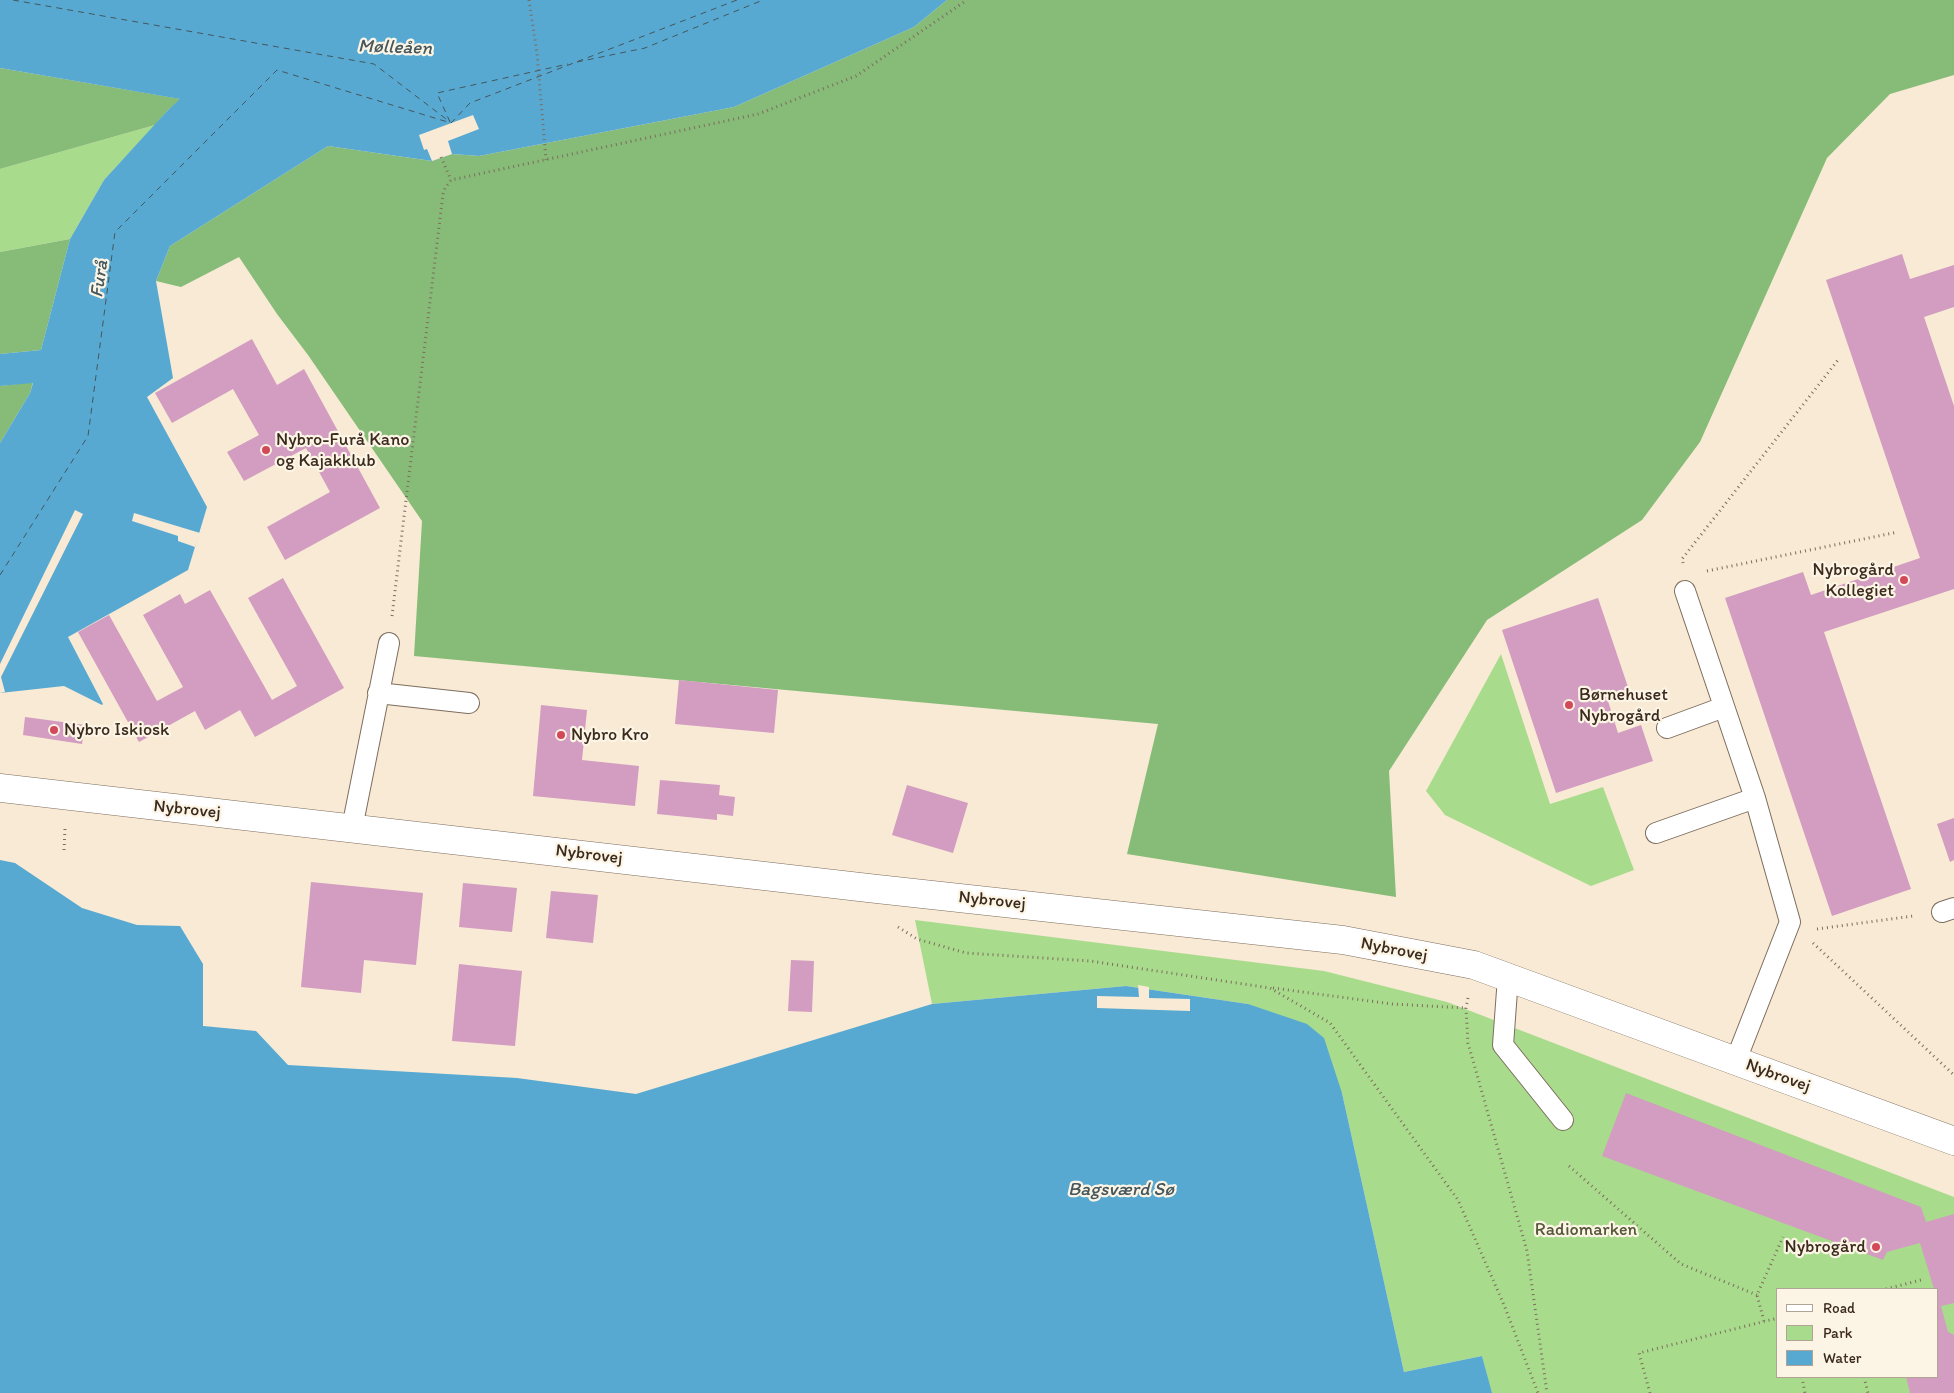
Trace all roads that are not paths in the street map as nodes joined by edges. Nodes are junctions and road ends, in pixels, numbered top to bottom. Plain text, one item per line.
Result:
1 (1685, 583) road end
2 (389, 643) road end
3 (378, 693) junction
4 (469, 704) dead end
5 (1724, 707) junction
6 (1667, 728) dead end
7 (0, 788) edge
8 (1755, 798) junction
9 (352, 828) junction
10 (1656, 833) dead end
11 (1508, 977) junction
12 (1736, 1060) junction
13 (1562, 1120) dead end
14 (1954, 1141) edge

1 - 5 lane
2 - 3 lane
3 - 4 lane
3 - 9 lane
5 - 6 lane
5 - 8 lane
7 - 9 street, Nybrovej
8 - 10 lane
8 - 12 lane
9 - 11 street, Nybrovej
11 - 12 street, Nybrovej
11 - 13 lane
12 - 14 street, Nybrovej

